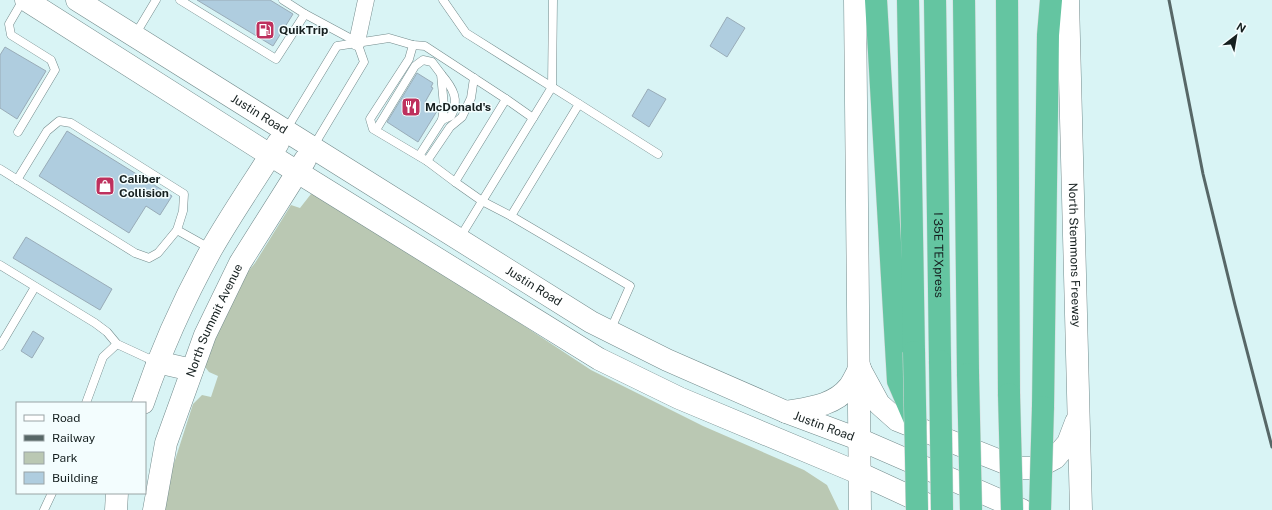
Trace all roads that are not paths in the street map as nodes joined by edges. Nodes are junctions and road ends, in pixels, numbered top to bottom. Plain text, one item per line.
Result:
1 (25, 0) edge
2 (77, 0) edge
3 (156, 0) edge
4 (180, 0) edge
5 (283, 0) edge
6 (366, 0) edge
7 (442, 0) edge
8 (553, 0) edge
9 (855, 0) edge
10 (876, 0) edge
11 (908, 0) edge
12 (935, 0) edge
13 (964, 0) edge
14 (1007, 0) edge
15 (1051, 0) edge
16 (1068, 0) edge
17 (305, 14) junction
18 (134, 36) junction
19 (358, 42) junction
20 (413, 45) junction
21 (441, 74) junction
22 (474, 78) junction
23 (552, 87) junction
24 (506, 99) junction
25 (579, 104) junction
26 (533, 118) junction
27 (442, 120) junction
28 (286, 130) junction
29 (376, 130) junction
30 (18, 132) dead end
31 (312, 147) junction
32 (658, 154) dead end
33 (270, 155) junction
34 (419, 156) junction
35 (426, 161) junction
36 (0, 169) edge
37 (298, 172) junction
38 (17, 180) junction
39 (455, 182) junction
40 (482, 201) junction
41 (511, 216) junction
42 (177, 230) junction
43 (458, 240) junction
44 (212, 249) junction
45 (0, 265) edge
46 (35, 287) junction
47 (610, 332) junction
48 (117, 344) junction
49 (0, 346) edge
50 (157, 362) junction
51 (860, 368) junction
52 (192, 370) junction
53 (86, 402) edge
54 (143, 402) edge
55 (786, 412) junction
56 (1078, 414) junction
57 (916, 423) junction
58 (861, 440) junction
59 (861, 474) junction
60 (52, 494) edge
61 (118, 494) edge
62 (44, 510) edge
63 (116, 510) edge
64 (154, 510) edge
65 (860, 510) edge
66 (917, 510) edge
67 (939, 510) edge
68 (942, 510) edge
69 (971, 510) edge
70 (1012, 510) edge
71 (1022, 510) edge
72 (1040, 510) edge
73 (1081, 510) edge

1 - 30 lane
1 - 33 main road
2 - 18 main road, Justin Road
3 - 18 lane
4 - 17 lane
5 - 17 lane
6 - 19 street
7 - 23 lane
8 - 23 lane
9 - 51 main road
10 - 57 highway
11 - 57 highway, bridge
12 - 68 highway, I 35E TEXpress, bridge
13 - 69 highway, bridge
14 - 70 highway, bridge
15 - 72 highway, bridge
16 - 56 main road, North Stemmons Freeway
17 - 19 lane
18 - 28 main road, Justin Road
19 - 20 lane
19 - 28 lane
19 - 31 lane
20 - 22 lane
20 - 29 lane
21 - 27 lane
21 - 27 lane
21 - 29 lane
22 - 24 lane
22 - 35 lane
23 - 25 lane
23 - 26 lane
24 - 26 lane
24 - 39 lane
25 - 32 lane
25 - 41 lane
26 - 40 lane
27 - 34 lane
28 - 31 main road, Justin Road
28 - 33 main road
29 - 34 lane
31 - 37 main road, North Summit Avenue
31 - 43 main road, Justin Road
33 - 37 main road
33 - 44 main road
34 - 35 lane
35 - 39 lane
36 - 38 lane
37 - 52 main road, North Summit Avenue
37 - 59 main road
38 - 42 lane
38 - 42 lane
39 - 40 lane
40 - 41 lane
40 - 43 lane
41 - 47 lane
42 - 44 lane
43 - 47 main road, Justin Road
44 - 50 main road
45 - 46 lane
46 - 48 lane
46 - 49 lane
47 - 55 main road, Justin Road
48 - 50 lane
48 - 53 lane
50 - 52 main road
50 - 54 main road
51 - 55 main road
51 - 56 main road
51 - 58 main road
52 - 64 main road, North Summit Avenue
55 - 58 main road, Justin Road
56 - 73 main road, North Stemmons Freeway
57 - 66 highway, bridge
58 - 59 main road
58 - 71 main road, Justin Road
59 - 65 main road
59 - 67 main road
60 - 62 lane
61 - 63 main road

